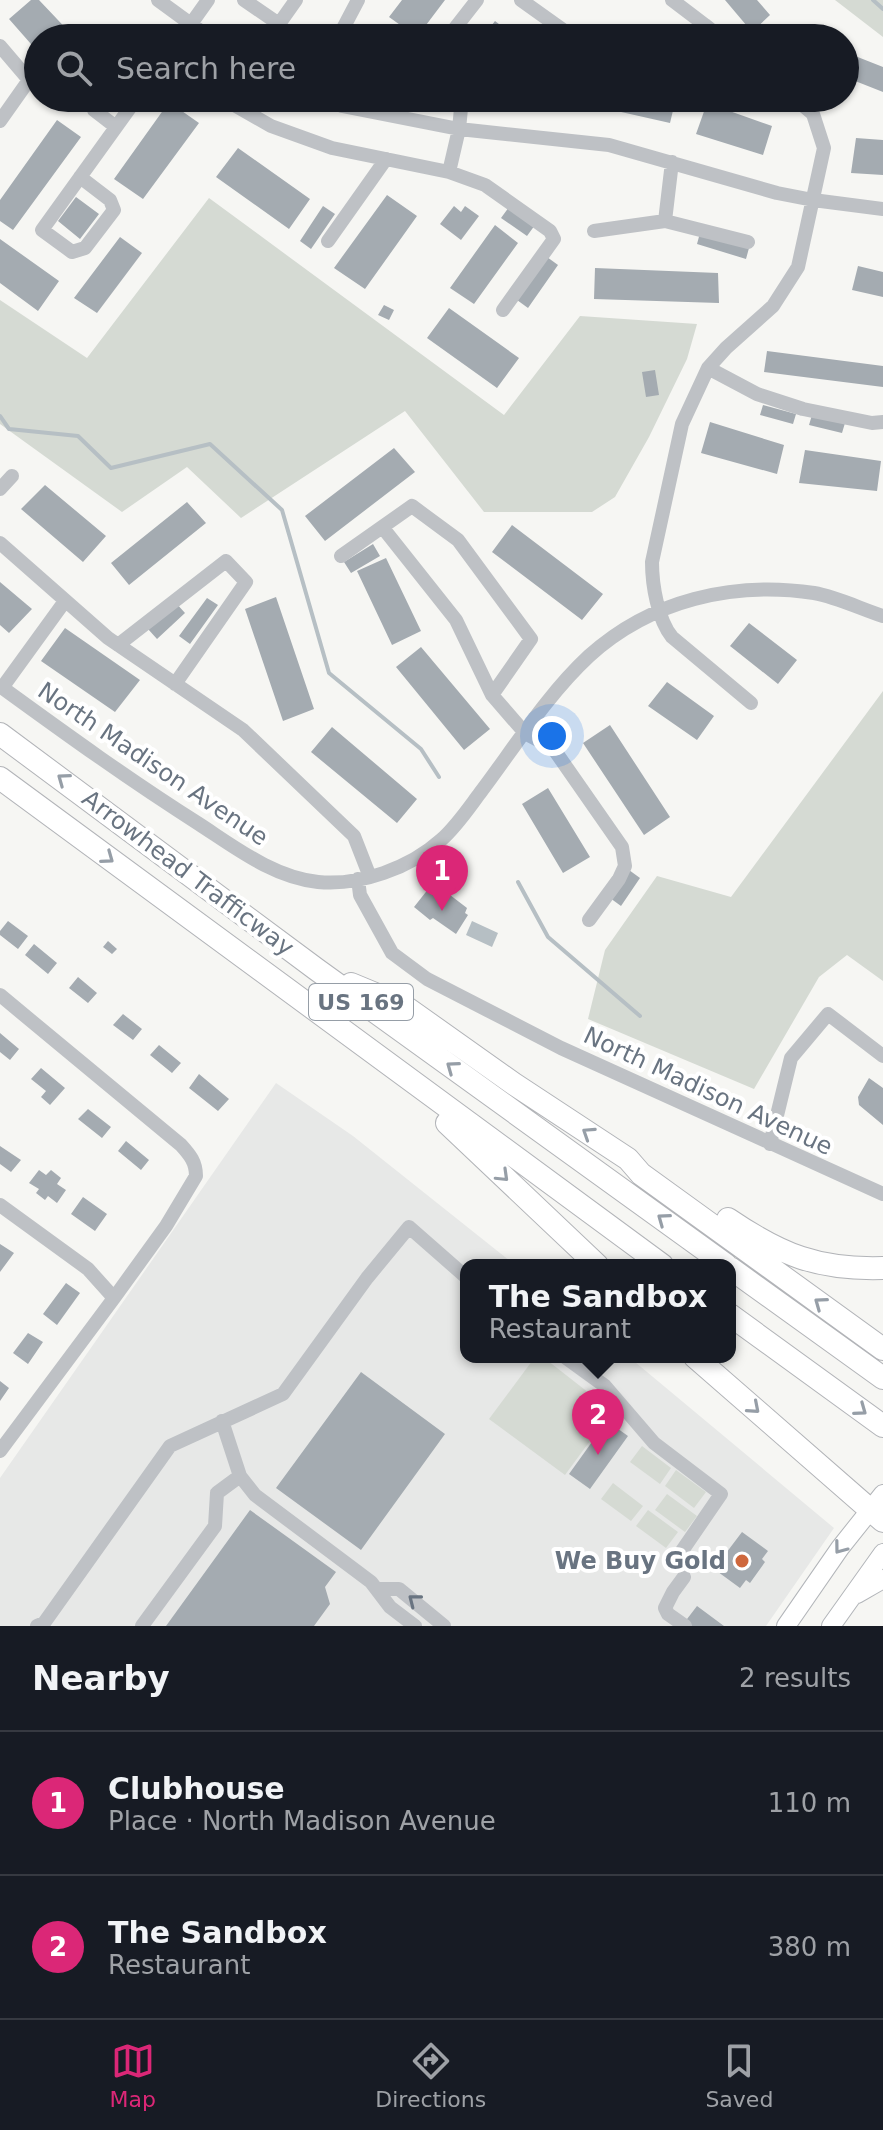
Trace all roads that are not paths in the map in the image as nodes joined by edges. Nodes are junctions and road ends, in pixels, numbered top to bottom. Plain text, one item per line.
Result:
1 (158, 0) edge
2 (208, 0) edge
3 (244, 0) edge
4 (296, 0) edge
5 (358, 0) edge
6 (477, 0) edge
7 (521, 0) edge
8 (672, 0) edge
9 (191, 24) joint
10 (345, 24) edge
11 (458, 24) edge
12 (555, 24) edge
13 (704, 24) edge
14 (0, 46) edge
15 (24, 74) edge
16 (24, 87) edge
17 (97, 112) edge
18 (127, 112) edge
19 (246, 112) edge
20 (369, 112) edge
21 (461, 112) edge
22 (811, 112) edge
23 (0, 121) edge
24 (116, 127) junction
25 (459, 129) junction
26 (386, 159) junction
27 (672, 162) junction
28 (449, 172) junction
29 (80, 177) junction
30 (813, 200) junction
31 (883, 209) edge
32 (665, 221) junction
33 (594, 231) dead end
34 (328, 241) dead end
35 (748, 242) dead end
36 (503, 310) dead end
37 (708, 368) junction
38 (883, 422) edge
39 (12, 476) dead end
40 (0, 489) edge
41 (383, 528) junction
42 (0, 543) edge
43 (341, 556) dead end
44 (65, 601) junction
45 (661, 610) junction
46 (883, 616) edge
47 (118, 645) junction
48 (175, 684) junction
49 (1, 687) edge
50 (492, 695) junction
51 (751, 703) dead end
52 (525, 733) junction
53 (0, 734) edge
54 (0, 778) edge
55 (364, 878) junction
56 (589, 920) dead end
57 (316, 969) junction
58 (0, 995) edge
59 (883, 1056) edge
60 (386, 1064) junction
61 (770, 1144) junction
62 (628, 1159) junction
63 (883, 1194) edge
64 (0, 1205) edge
65 (591, 1259) edge
66 (654, 1259) edge
67 (718, 1259) edge
68 (883, 1268) edge
69 (460, 1272) edge
70 (736, 1272) edge
71 (114, 1298) junction
72 (736, 1319) edge
73 (883, 1349) edge
74 (573, 1363) edge
75 (702, 1363) edge
76 (883, 1378) edge
77 (222, 1421) junction
78 (883, 1426) edge
79 (0, 1451) edge
80 (240, 1476) junction
81 (879, 1509) edge
82 (883, 1553) edge
83 (673, 1564) dead end
84 (684, 1577) dead end
85 (883, 1579) edge
86 (379, 1589) junction
87 (851, 1598) junction
88 (37, 1626) edge
89 (142, 1626) edge
90 (415, 1626) edge
91 (444, 1626) edge
92 (685, 1626) edge
93 (786, 1626) edge
94 (831, 1626) edge

1 - 9 street
2 - 9 street
3 - 4 street
5 - 10 street
6 - 11 street
7 - 12 street
8 - 13 street
14 - 15 street
16 - 23 street
17 - 24 street
18 - 24 street
19 - 26 street
20 - 25 street
21 - 25 street
22 - 30 street
24 - 29 street
25 - 27 street
25 - 28 street
26 - 28 street
26 - 34 street
27 - 30 street
27 - 32 street
28 - 36 street
29 - 29 street
30 - 31 street
30 - 37 street
32 - 33 street
32 - 35 street
37 - 38 street
37 - 45 street
39 - 40 street
41 - 43 street
41 - 50 street
41 - 50 street
42 - 44 street
44 - 47 street
44 - 49 street
45 - 46 street, North Madison Avenue
45 - 51 street
45 - 52 street, North Madison Avenue
47 - 48 street
47 - 48 street
48 - 55 street
49 - 55 street, North Madison Avenue
50 - 52 street
52 - 55 street, North Madison Avenue
52 - 56 street
57 -> 53 highway, Arrowhead Trafficway / US 169
54 -> 60 highway, Arrowhead Trafficway / US 169
55 - 61 street, North Madison Avenue
62 -> 57 highway
67 -> 57 highway, Arrowhead Trafficway / US 169
58 - 71 street
59 - 61 street
60 -> 65 highway
60 - 66 highway, Arrowhead Trafficway / US 169
61 - 63 street, North Madison Avenue
62 - 68 highway
73 -> 62 highway
64 - 71 street
69 - 77 street
70 - 76 highway, Arrowhead Trafficway / US 169
71 - 79 street
72 -> 78 highway
74 - 83 street
75 -> 81 highway
77 - 80 street
77 - 88 street
80 - 86 street
80 - 89 street
81 -> 93 main road
82 - 87 main road
84 - 92 street
85 - 87 main road
86 - 90 street
91 -> 86 street
87 - 94 main road

